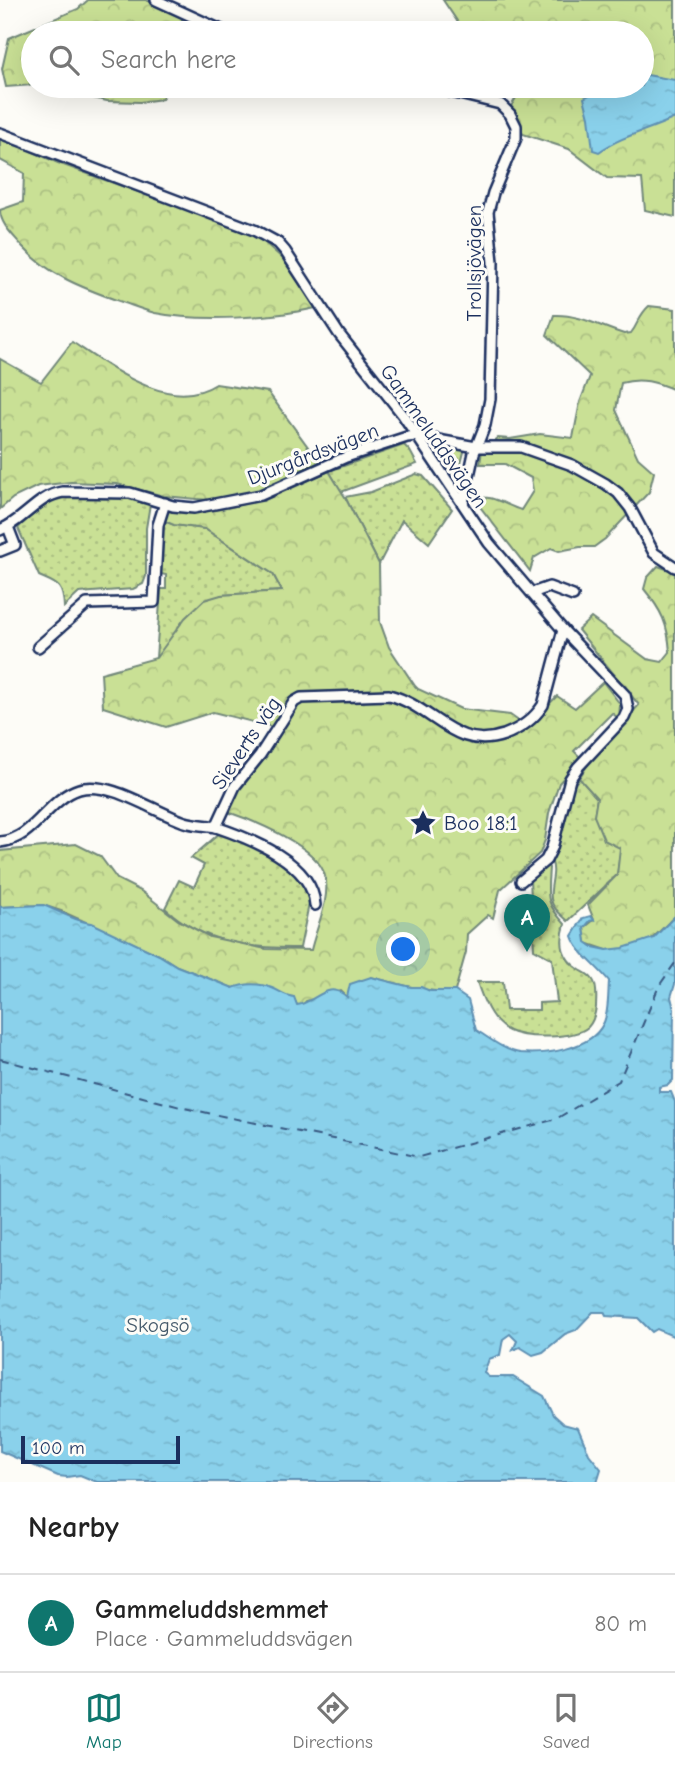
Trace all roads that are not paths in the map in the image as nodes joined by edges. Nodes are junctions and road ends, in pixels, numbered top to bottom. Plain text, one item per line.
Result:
1 (156, 0) edge
2 (202, 21) edge
3 (476, 98) edge
4 (0, 133) edge
5 (416, 436) junction
6 (476, 447) junction
7 (165, 503) junction
8 (463, 503) junction
9 (4, 528) edge
10 (0, 551) edge
11 (675, 567) edge
12 (532, 593) junction
13 (573, 596) dead end
14 (563, 630) junction
15 (38, 647) dead end
16 (216, 827) junction
17 (0, 842) edge
18 (521, 881) dead end
19 (315, 905) dead end

1 - 2 street
3 - 6 street, Trollsjövägen
4 - 5 street, Gammeluddsvägen
5 - 6 street, Djurgårdsvägen
5 - 7 street, Djurgårdsvägen
5 - 8 street, Gammeluddsvägen
6 - 8 street, Trollsjövägen
6 - 11 street, Djurgårdsvägen
7 - 9 street, Djurgårdsvägen
7 - 15 street
8 - 12 street, Gammeluddsvägen
9 - 10 street
12 - 13 street
12 - 14 street, Gammeluddsvägen
14 - 16 street, Sieverts väg
14 - 18 street, Gammeluddsvägen
16 - 17 street
16 - 19 street

